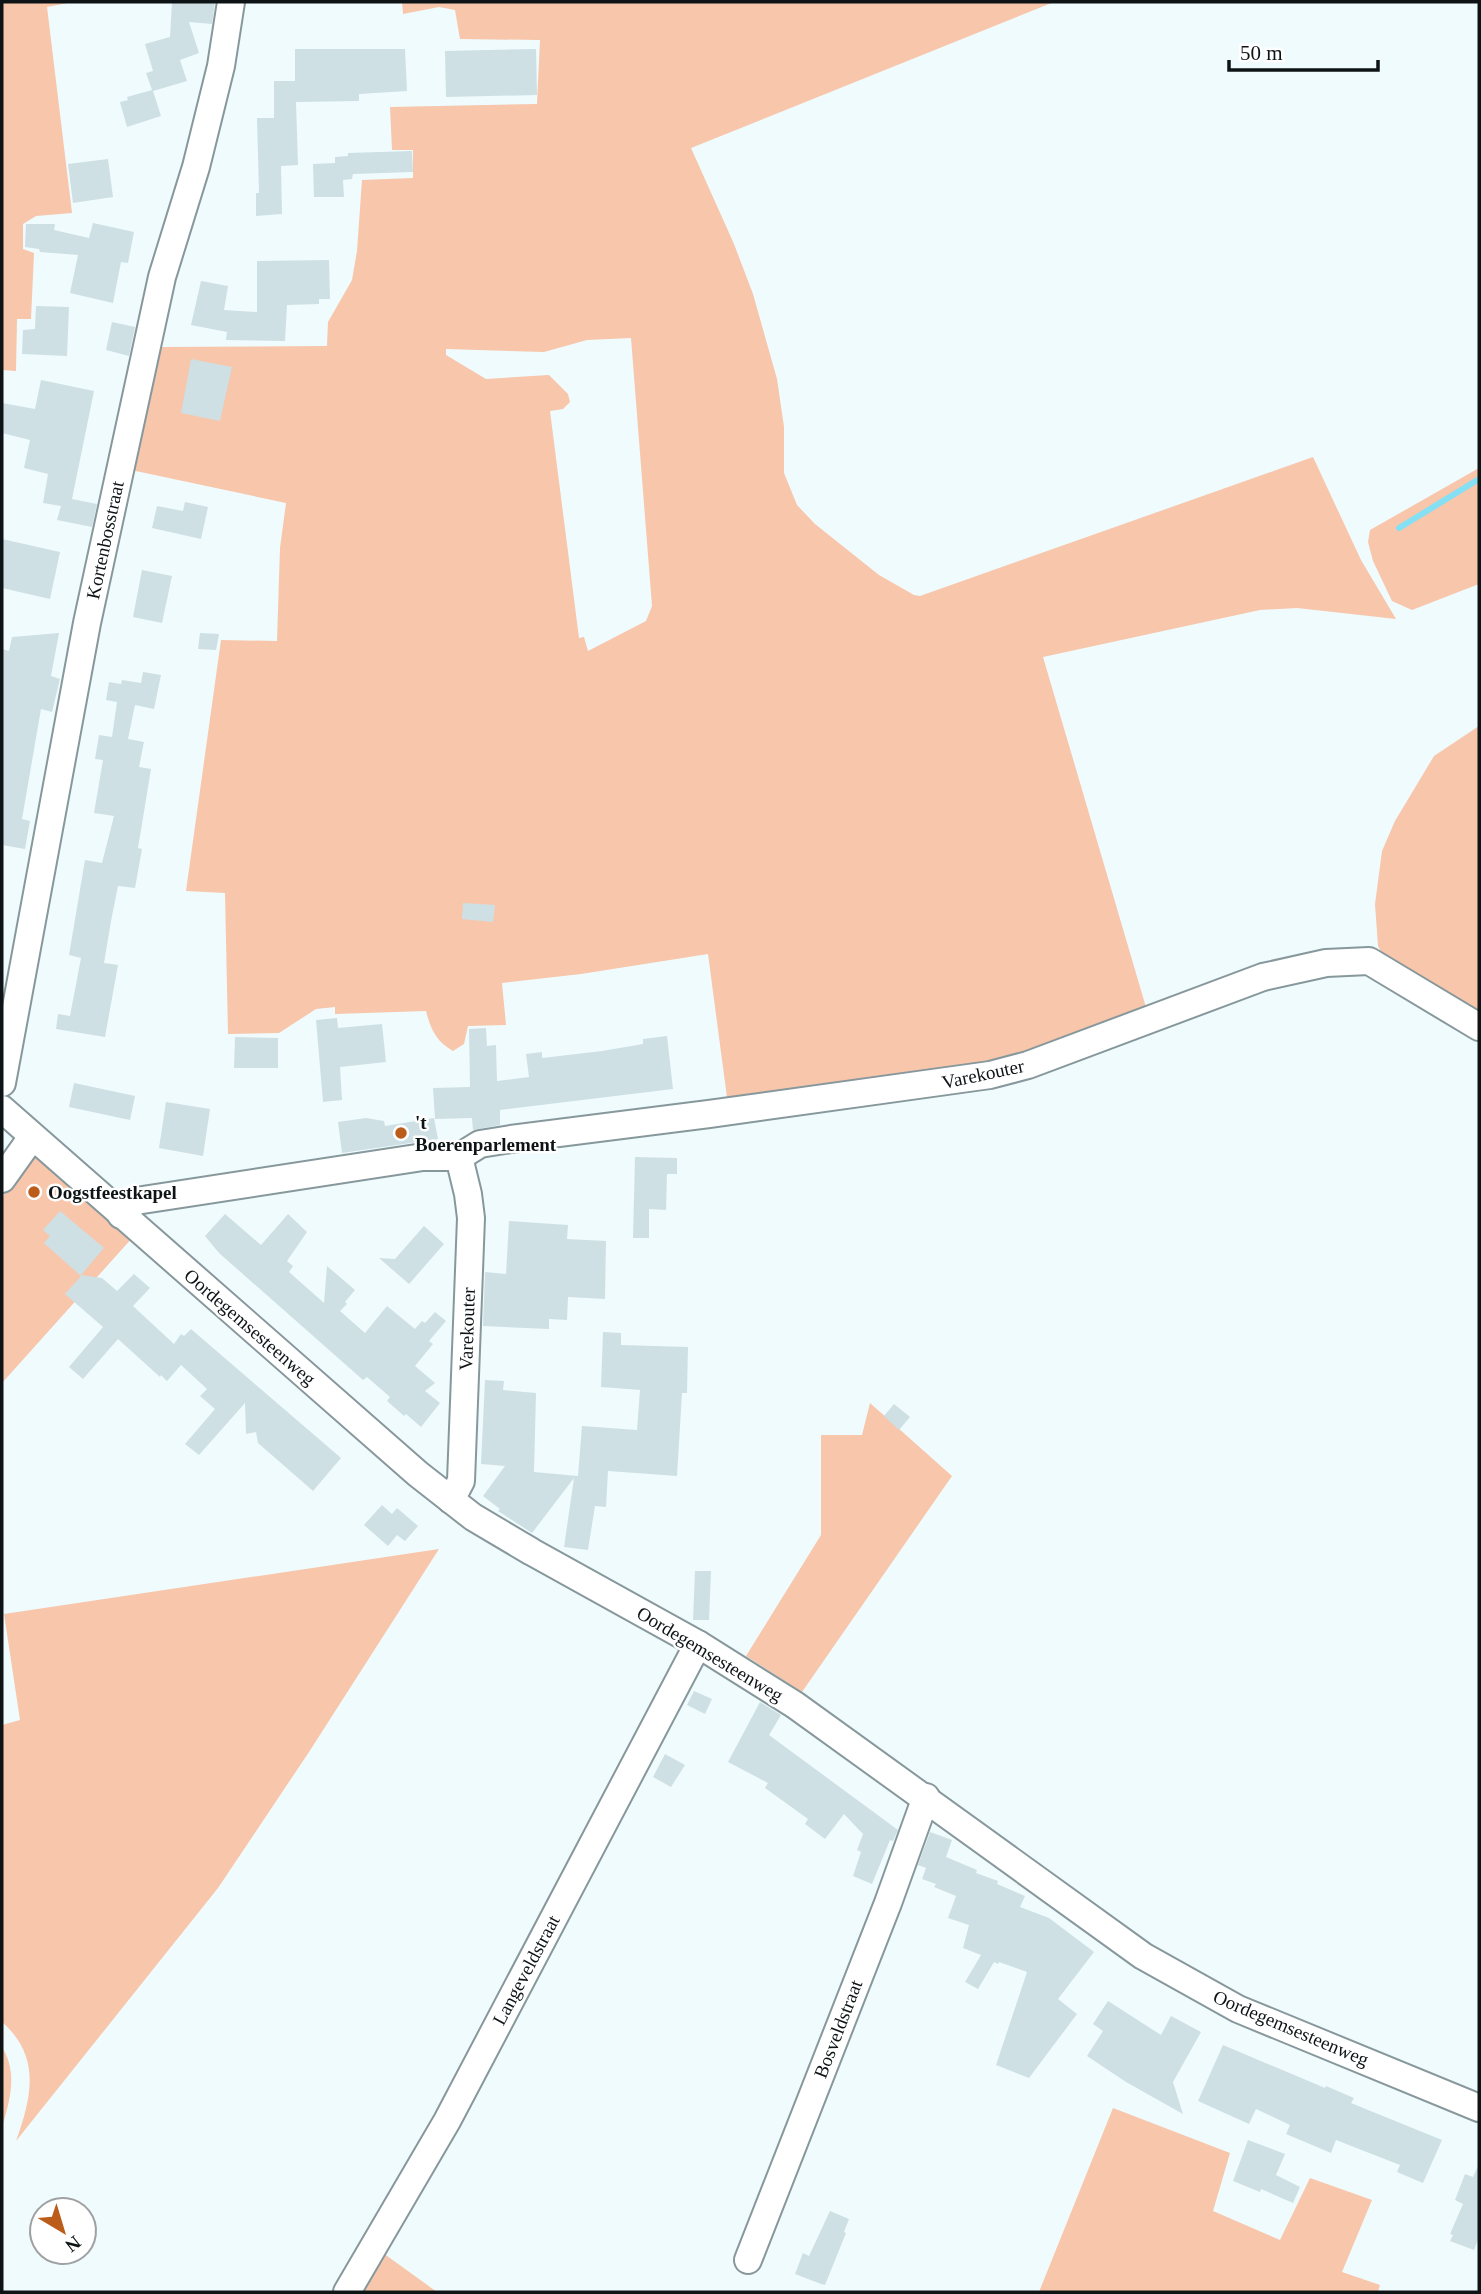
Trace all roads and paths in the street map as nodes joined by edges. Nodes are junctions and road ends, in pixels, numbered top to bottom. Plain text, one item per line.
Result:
1 (231, 2) edge
2 (1479, 1027) edge
3 (2, 1083) edge
4 (2, 1109) edge
5 (32, 1137) junction
6 (458, 1157) junction
7 (2, 1179) edge
8 (121, 1215) junction
9 (451, 1500) junction
10 (698, 1644) junction
11 (926, 1797) junction
12 (1479, 2108) edge
13 (748, 2260) dead end
14 (347, 2292) edge

1 - 3 street, Kortenbosstraat
2 - 6 street, Varekouter
4 - 5 street, Oordegemsesteenweg
5 - 7 street
5 - 8 street, Oordegemsesteenweg
6 - 8 street, Varekouter
6 - 9 street, Varekouter
8 - 9 street, Oordegemsesteenweg
9 - 10 street, Oordegemsesteenweg
10 - 11 street, Oordegemsesteenweg
10 - 14 street, Langeveldstraat
11 - 12 street, Oordegemsesteenweg
11 - 13 street, Bosveldstraat

